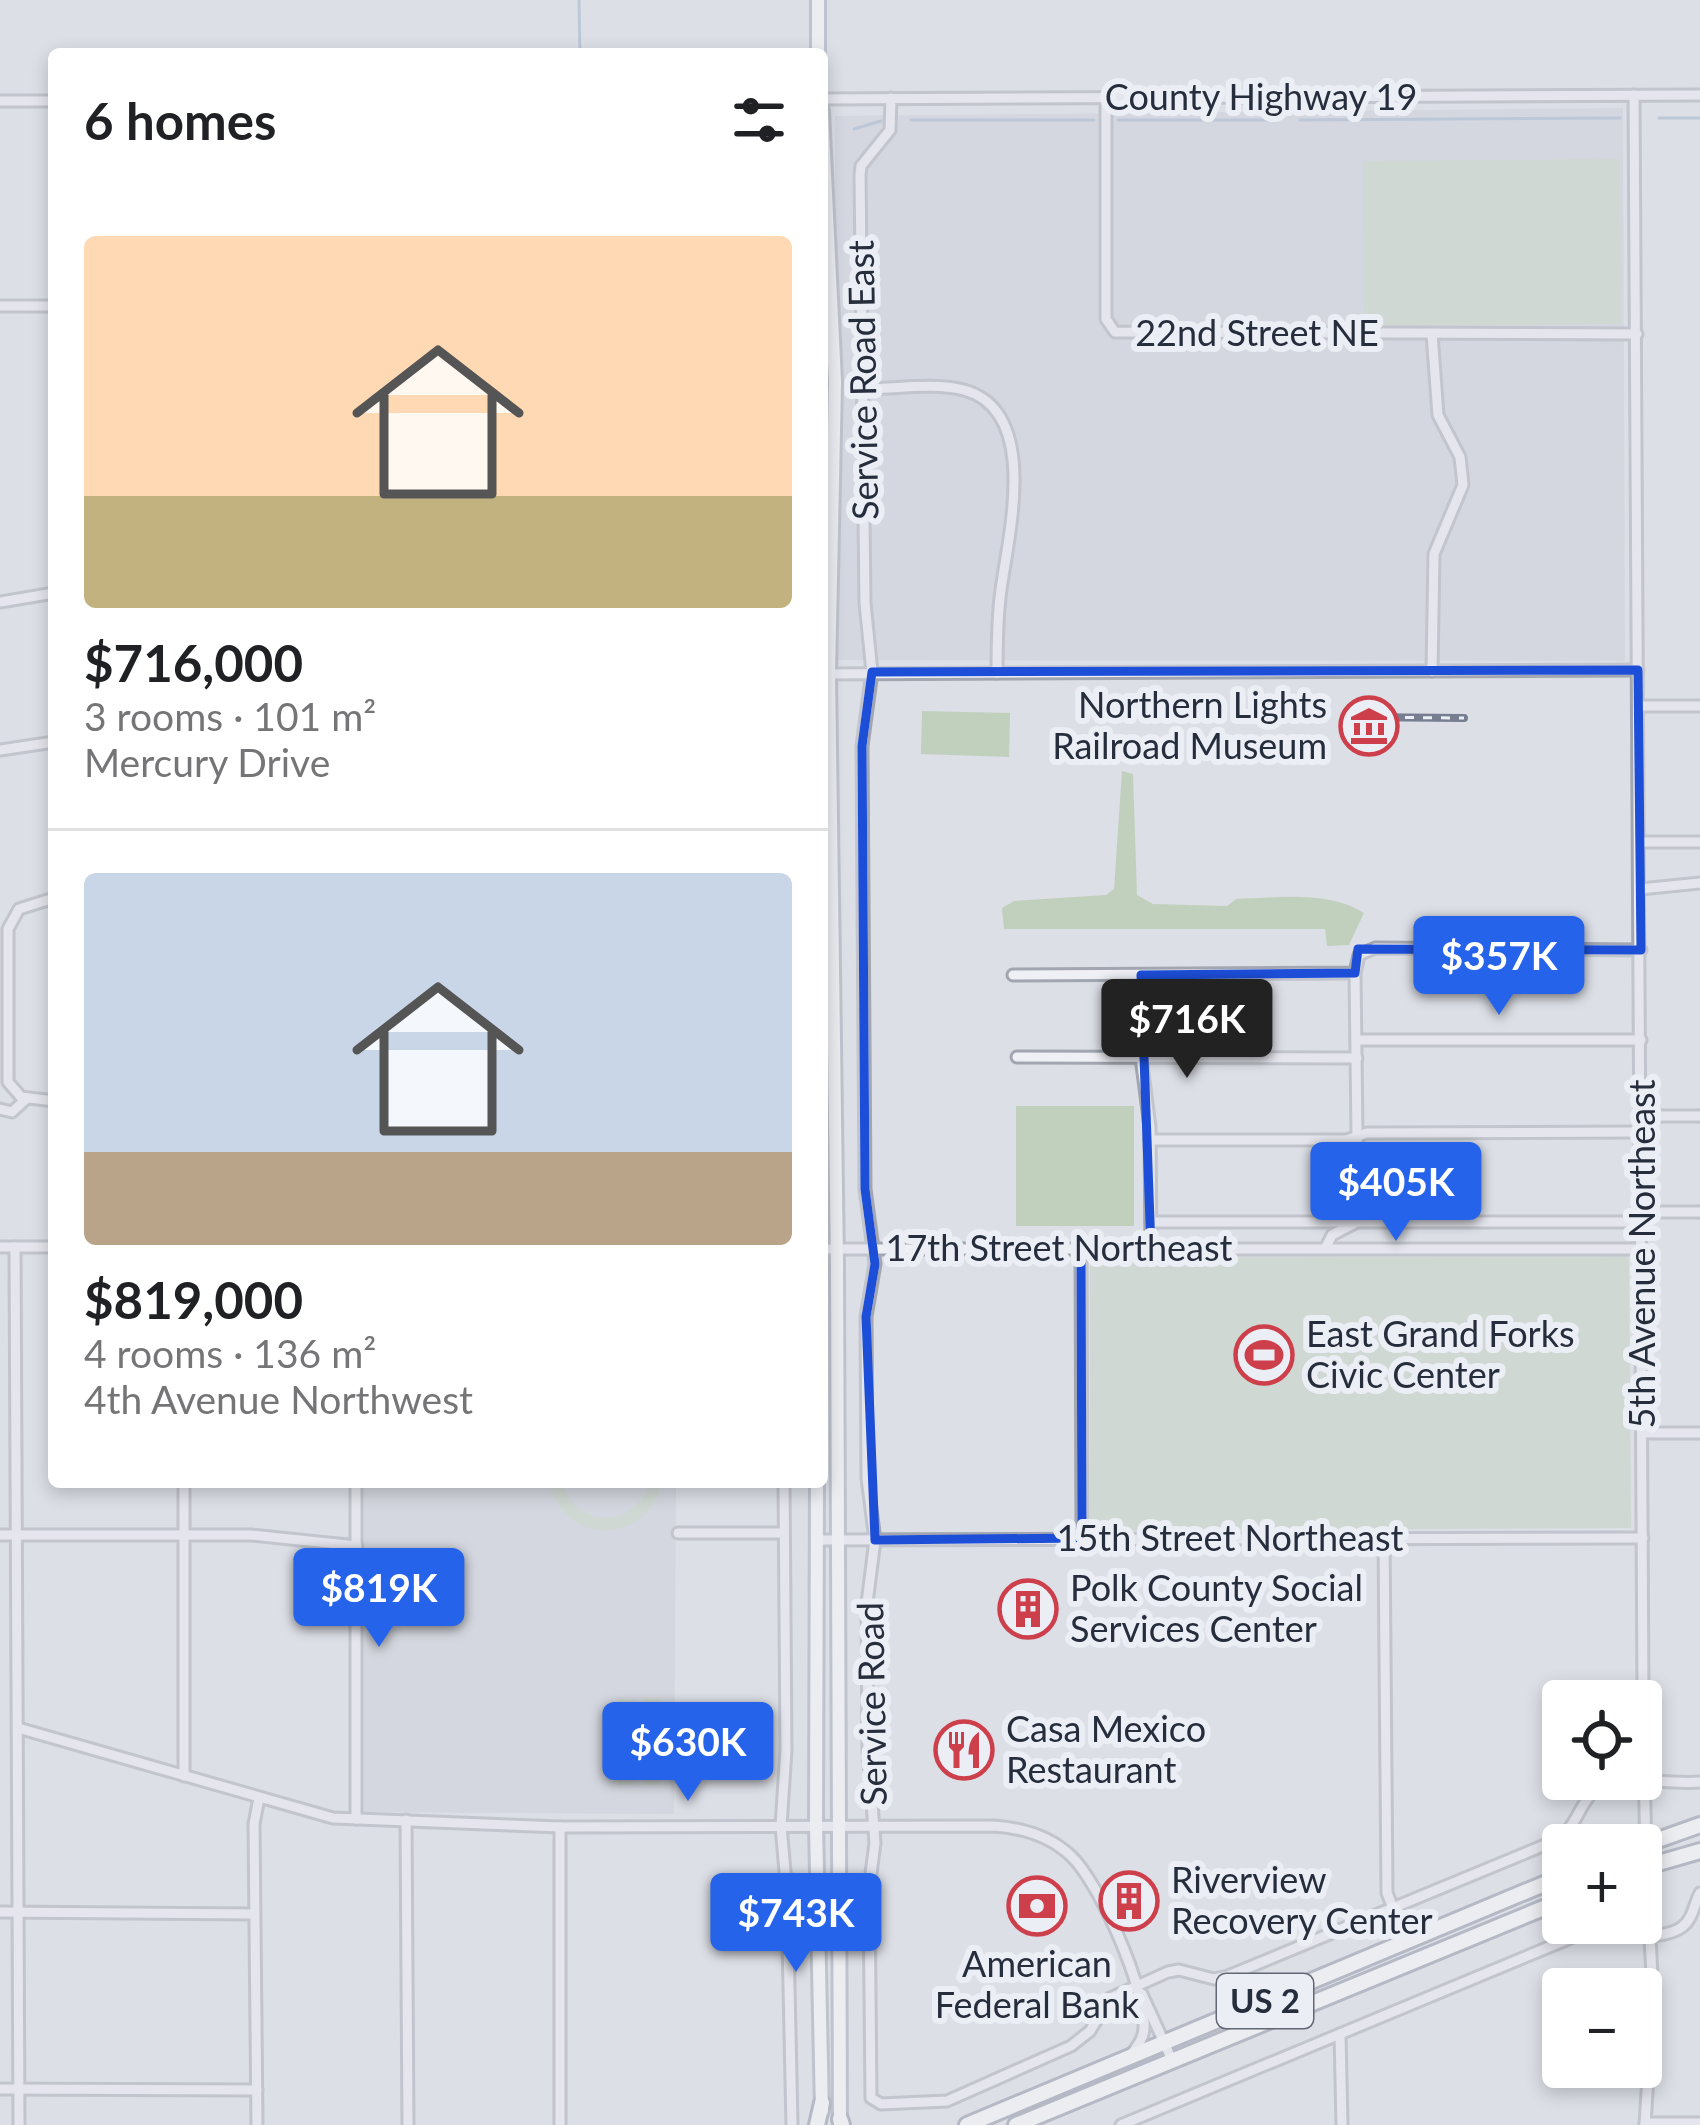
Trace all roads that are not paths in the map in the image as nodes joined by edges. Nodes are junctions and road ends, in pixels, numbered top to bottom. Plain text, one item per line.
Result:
1 (818, 0) edge
2 (818, 48) edge
3 (1634, 95) junction
4 (1700, 95) edge
5 (1106, 97) junction
6 (891, 98) junction
7 (828, 99) edge
8 (0, 100) edge
9 (48, 100) edge
10 (828, 236) edge
11 (0, 306) edge
12 (48, 306) edge
13 (1432, 334) junction
14 (1637, 334) junction
15 (863, 389) junction
16 (828, 586) edge
17 (48, 594) edge
18 (0, 602) edge
19 (1638, 670) junction
20 (1432, 671) junction
21 (872, 672) junction
22 (997, 673) junction
23 (828, 674) edge
24 (1638, 706) junction
25 (1700, 706) edge
26 (48, 743) edge
27 (0, 751) edge
28 (1640, 842) junction
29 (1700, 842) edge
30 (1700, 883) edge
31 (1640, 889) junction
32 (48, 900) edge
33 (1641, 950) junction
34 (1354, 973) junction
35 (1013, 975) dead end
36 (1142, 975) junction
37 (1357, 1040) junction
38 (1641, 1040) junction
39 (1017, 1058) dead end
40 (1142, 1058) junction
41 (1357, 1058) junction
42 (4, 1086) edge
43 (26, 1099) junction
44 (48, 1100) edge
45 (828, 1105) edge
46 (0, 1109) edge
47 (1641, 1116) junction
48 (1700, 1116) edge
49 (1641, 1132) junction
50 (1357, 1136) junction
51 (1150, 1140) junction
52 (1700, 1212) edge
53 (1642, 1217) junction
54 (1358, 1221) junction
55 (1151, 1222) junction
56 (0, 1246) edge
57 (48, 1246) edge
58 (15, 1247) junction
59 (1326, 1247) junction
60 (829, 1249) edge
61 (874, 1249) junction
62 (1151, 1249) junction
63 (1642, 1249) junction
64 (1081, 1250) junction
65 (1642, 1433) junction
66 (1700, 1433) edge
67 (184, 1488) edge
68 (356, 1488) edge
69 (784, 1488) edge
70 (817, 1488) edge
71 (678, 1533) dead end
72 (784, 1533) junction
73 (0, 1534) edge
74 (17, 1534) junction
75 (184, 1534) junction
76 (1082, 1538) junction
77 (1384, 1538) junction
78 (1642, 1538) junction
79 (818, 1540) junction
80 (839, 1540) junction
81 (875, 1540) junction
82 (357, 1546) junction
83 (1644, 1680) edge
84 (17, 1728) junction
85 (184, 1776) junction
86 (1662, 1782) edge
87 (1700, 1782) edge
88 (259, 1798) junction
89 (1587, 1800) edge
90 (356, 1819) junction
91 (406, 1820) junction
92 (816, 1825) junction
93 (838, 1825) junction
94 (1700, 1825) edge
95 (781, 1826) junction
96 (875, 1826) junction
97 (560, 1827) junction
98 (1662, 1839) edge
99 (1700, 1851) edge
100 (1662, 1862) edge
101 (1542, 1885) edge
102 (1700, 1893) edge
103 (1394, 1908) junction
104 (1542, 1909) edge
105 (0, 1912) edge
106 (17, 1912) junction
107 (254, 1914) junction
108 (1662, 1932) edge
109 (1556, 1944) edge
110 (1651, 1944) edge
111 (1137, 1985) junction
112 (1340, 2034) junction
113 (1167, 2042) junction
114 (1172, 2060) junction
115 (1123, 2062) junction
116 (0, 2090) edge
117 (19, 2090) junction
118 (257, 2090) junction
119 (822, 2103) joint
120 (841, 2123) edge
121 (1700, 2123) edge
122 (1645, 2124) edge
123 (19, 2125) edge
124 (257, 2125) edge
125 (408, 2125) edge
126 (560, 2125) edge
127 (792, 2125) edge
128 (819, 2125) edge
129 (968, 2125) edge
130 (1016, 2125) edge
131 (1121, 2125) edge
132 (1342, 2125) edge

1 - 2 main road
3 - 4 street, County Highway 19
3 - 5 street, County Highway 19
3 - 14 street, 5th Avenue Northeast
5 - 6 street, County Highway 19
5 - 13 street, 22nd Street NE
6 - 7 street, County Highway 19
6 - 15 street, Service Road East
8 - 9 street
10 - 16 main road
11 - 12 street
13 - 14 street, 22nd Street NE
13 - 20 street
14 - 19 street, 5th Avenue Northeast
15 - 21 street, Service Road East
15 - 22 street
17 - 18 street
19 - 20 street
19 - 24 street, 5th Avenue Northeast
20 - 22 street
21 - 22 street
21 - 23 street
21 - 61 street, Service Road
24 - 25 street
24 - 28 street, 5th Avenue Northeast
26 - 27 street
28 - 29 street
28 - 31 street, 5th Avenue Northeast
30 - 31 street
31 - 33 street, 5th Avenue Northeast
32 - 42 street
33 - 34 street
33 - 38 street, 5th Avenue Northeast
34 - 36 street
34 - 37 street
35 - 36 street
36 - 40 street
37 - 38 street
37 - 41 street
38 - 47 street, 5th Avenue Northeast
39 - 40 street
40 - 41 street
40 - 51 street
41 - 50 street
42 - 43 street
43 - 44 street
43 - 46 street
45 - 60 main road
47 - 48 street
47 - 49 street, 5th Avenue Northeast
49 - 50 street
49 - 53 street, 5th Avenue Northeast
50 - 51 street
50 - 54 street
51 - 55 street
52 - 53 street
53 - 54 street
53 - 63 street, 5th Avenue Northeast
54 - 55 street
54 - 59 street
55 - 62 street
56 - 58 street
57 - 58 street
58 - 74 street
59 - 62 street, 17th Street Northeast
59 - 63 street, 17th Street Northeast
60 - 61 street, 17th Street Northeast
60 - 80 main road
61 - 64 street, 17th Street Northeast
61 - 81 street, Service Road
62 - 64 street, 17th Street Northeast
63 - 65 street, 5th Avenue Northeast
64 - 76 street
65 - 66 street
65 - 78 street, 5th Avenue Northeast
67 - 75 street
68 - 82 street
69 - 72 street
70 - 79 main road
71 - 72 street
72 - 95 street
73 - 74 street
74 - 75 street
74 - 84 street
75 - 82 street
75 - 85 street
76 - 77 street, 15th Street Northeast
76 - 81 street, 15th Street Northeast
77 - 78 street, 15th Street Northeast
77 - 103 street
78 - 83 street, 5th Avenue Northeast
79 - 80 street, 15th Street Northeast
79 - 92 main road
80 - 81 street, 15th Street Northeast
80 - 93 main road
81 - 96 street, Service Road
82 - 90 street
84 - 85 street
84 - 106 street
85 - 88 street
86 - 87 street
88 - 90 street
88 - 107 street
89 - 103 street
90 - 91 street
91 - 97 street
91 - 125 street
92 - 93 street
92 - 95 street
92 - 119 main road
93 - 96 street
93 - 120 main road
94 - 98 highway
95 - 97 street
95 - 127 street
96 - 111 street
96 - 111 street, Service Road
97 - 126 street
99 - 100 highway
101 - 113 highway, US 2
102 - 108 street
103 - 111 street
104 - 114 highway, US 2
105 - 106 street
106 - 107 street
106 - 117 street
107 - 118 street
109 - 112 street
110 - 122 street, 5th Avenue Northeast
111 - 113 street
111 - 115 street
112 - 131 street
112 - 132 street
113 - 114 street
113 - 115 highway, US 2
114 - 130 highway, US 2
115 - 129 highway, US 2
116 - 117 street
117 - 118 street
117 - 123 street
118 - 124 street
119 - 128 highway
121 - 122 street

